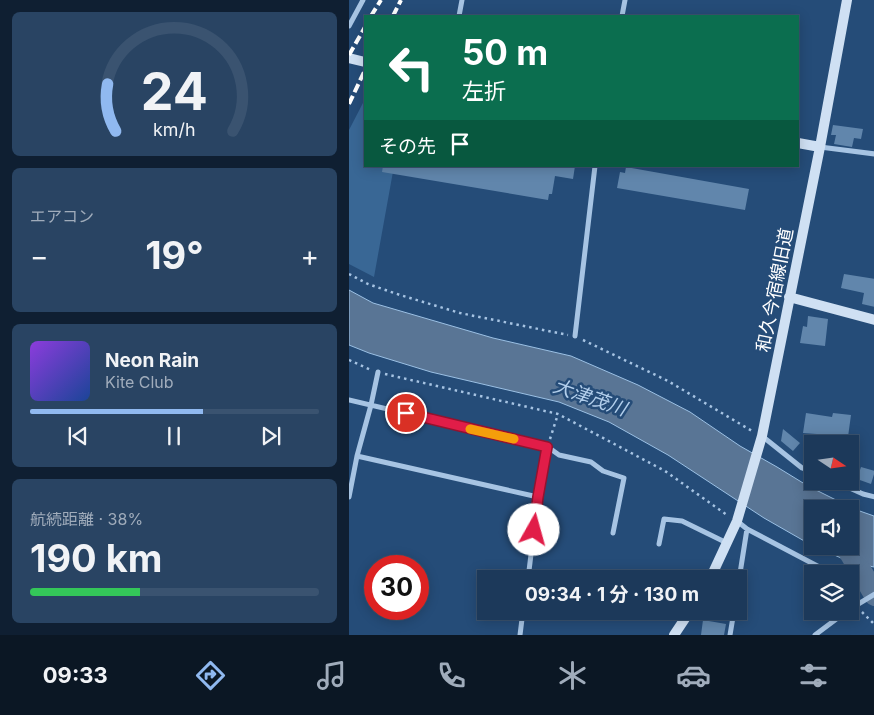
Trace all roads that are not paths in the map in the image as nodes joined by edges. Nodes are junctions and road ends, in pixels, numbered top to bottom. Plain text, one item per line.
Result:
1 (363, 0) edge
2 (462, 0) edge
3 (625, 0) edge
4 (847, 0) edge
5 (459, 15) edge
6 (621, 15) edge
7 (349, 26) edge
8 (349, 58) edge
9 (364, 62) edge
10 (799, 143) edge
11 (820, 147) junction
12 (874, 154) edge
13 (595, 167) edge
14 (789, 297) junction
15 (874, 320) edge
16 (575, 336) road end
17 (378, 372) road end
18 (349, 400) edge
19 (371, 405) junction
20 (762, 436) junction
21 (547, 447) junction
22 (357, 456) junction
23 (804, 469) edge
24 (351, 480) edge
25 (854, 490) edge
26 (349, 497) edge
27 (538, 497) junction
28 (874, 498) edge
29 (737, 521) junction
30 (747, 529) junction
31 (613, 533) dead end
32 (727, 543) junction
33 (659, 544) dead end
34 (815, 565) edge
35 (529, 570) edge
36 (714, 570) edge
37 (741, 570) edge
38 (874, 594) edge
39 (859, 603) edge
40 (522, 620) edge
41 (684, 620) edge
42 (732, 620) edge
43 (835, 620) edge
44 (520, 635) edge
45 (674, 635) edge
46 (730, 635) edge
47 (815, 635) edge

1 - 7 street
2 - 5 street
3 - 6 street
4 - 11 street, 和久今宿線旧道
8 - 9 street
10 - 11 street
11 - 12 street
11 - 14 street, 和久今宿線旧道
13 - 16 street
14 - 15 street
14 - 20 street, 和久今宿線旧道
17 - 19 street
18 - 19 street
19 - 21 street
19 - 22 street
20 - 23 street
20 - 29 street, 和久今宿線旧道
21 - 27 street
21 - 31 street
22 - 24 street
22 - 27 street
24 - 26 street
25 - 28 street
27 - 35 street
29 - 30 street
29 - 32 street, 和久今宿線旧道
30 - 34 street
30 - 37 street
32 - 33 street
32 - 36 street, 和久今宿線旧道
38 - 39 street
40 - 44 street
41 - 45 street
42 - 46 street
43 - 47 street

